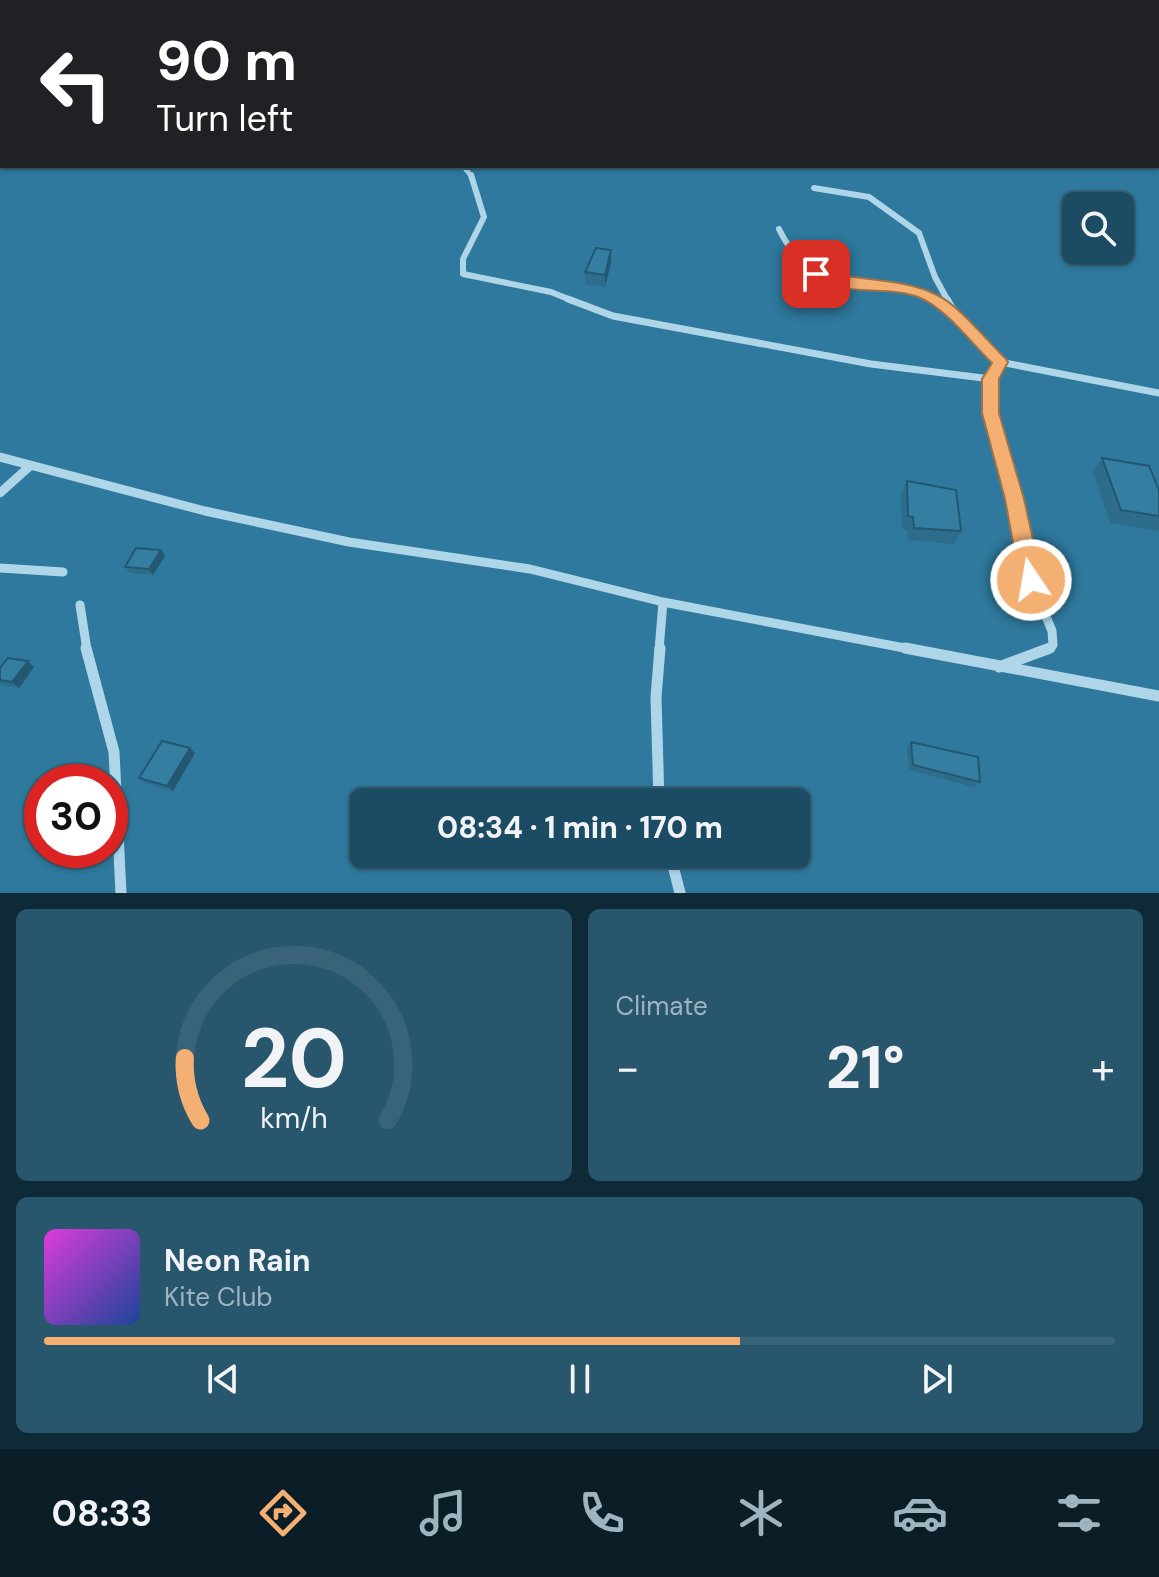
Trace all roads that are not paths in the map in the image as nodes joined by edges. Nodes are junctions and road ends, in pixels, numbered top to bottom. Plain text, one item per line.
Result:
1 (465, 168) edge
2 (814, 188) dead end
3 (779, 229) dead end
4 (964, 328) junction
5 (1000, 362) junction
6 (991, 379) junction
7 (1159, 393) edge
8 (0, 457) edge
9 (30, 466) junction
10 (0, 493) edge
11 (0, 568) edge
12 (63, 572) dead end
13 (663, 602) junction
14 (80, 605) dead end
15 (999, 667) junction
16 (1159, 696) edge
17 (659, 788) edge
18 (674, 868) edge
19 (121, 893) edge
20 (680, 893) edge

1 - 6 street
2 - 4 street
3 - 4 street
4 - 5 street
5 - 6 street
5 - 7 street
6 - 15 street
8 - 9 street
9 - 10 street
9 - 13 street
11 - 12 street
13 - 15 street
13 - 17 street
14 - 19 street
15 - 16 street
18 - 20 street

